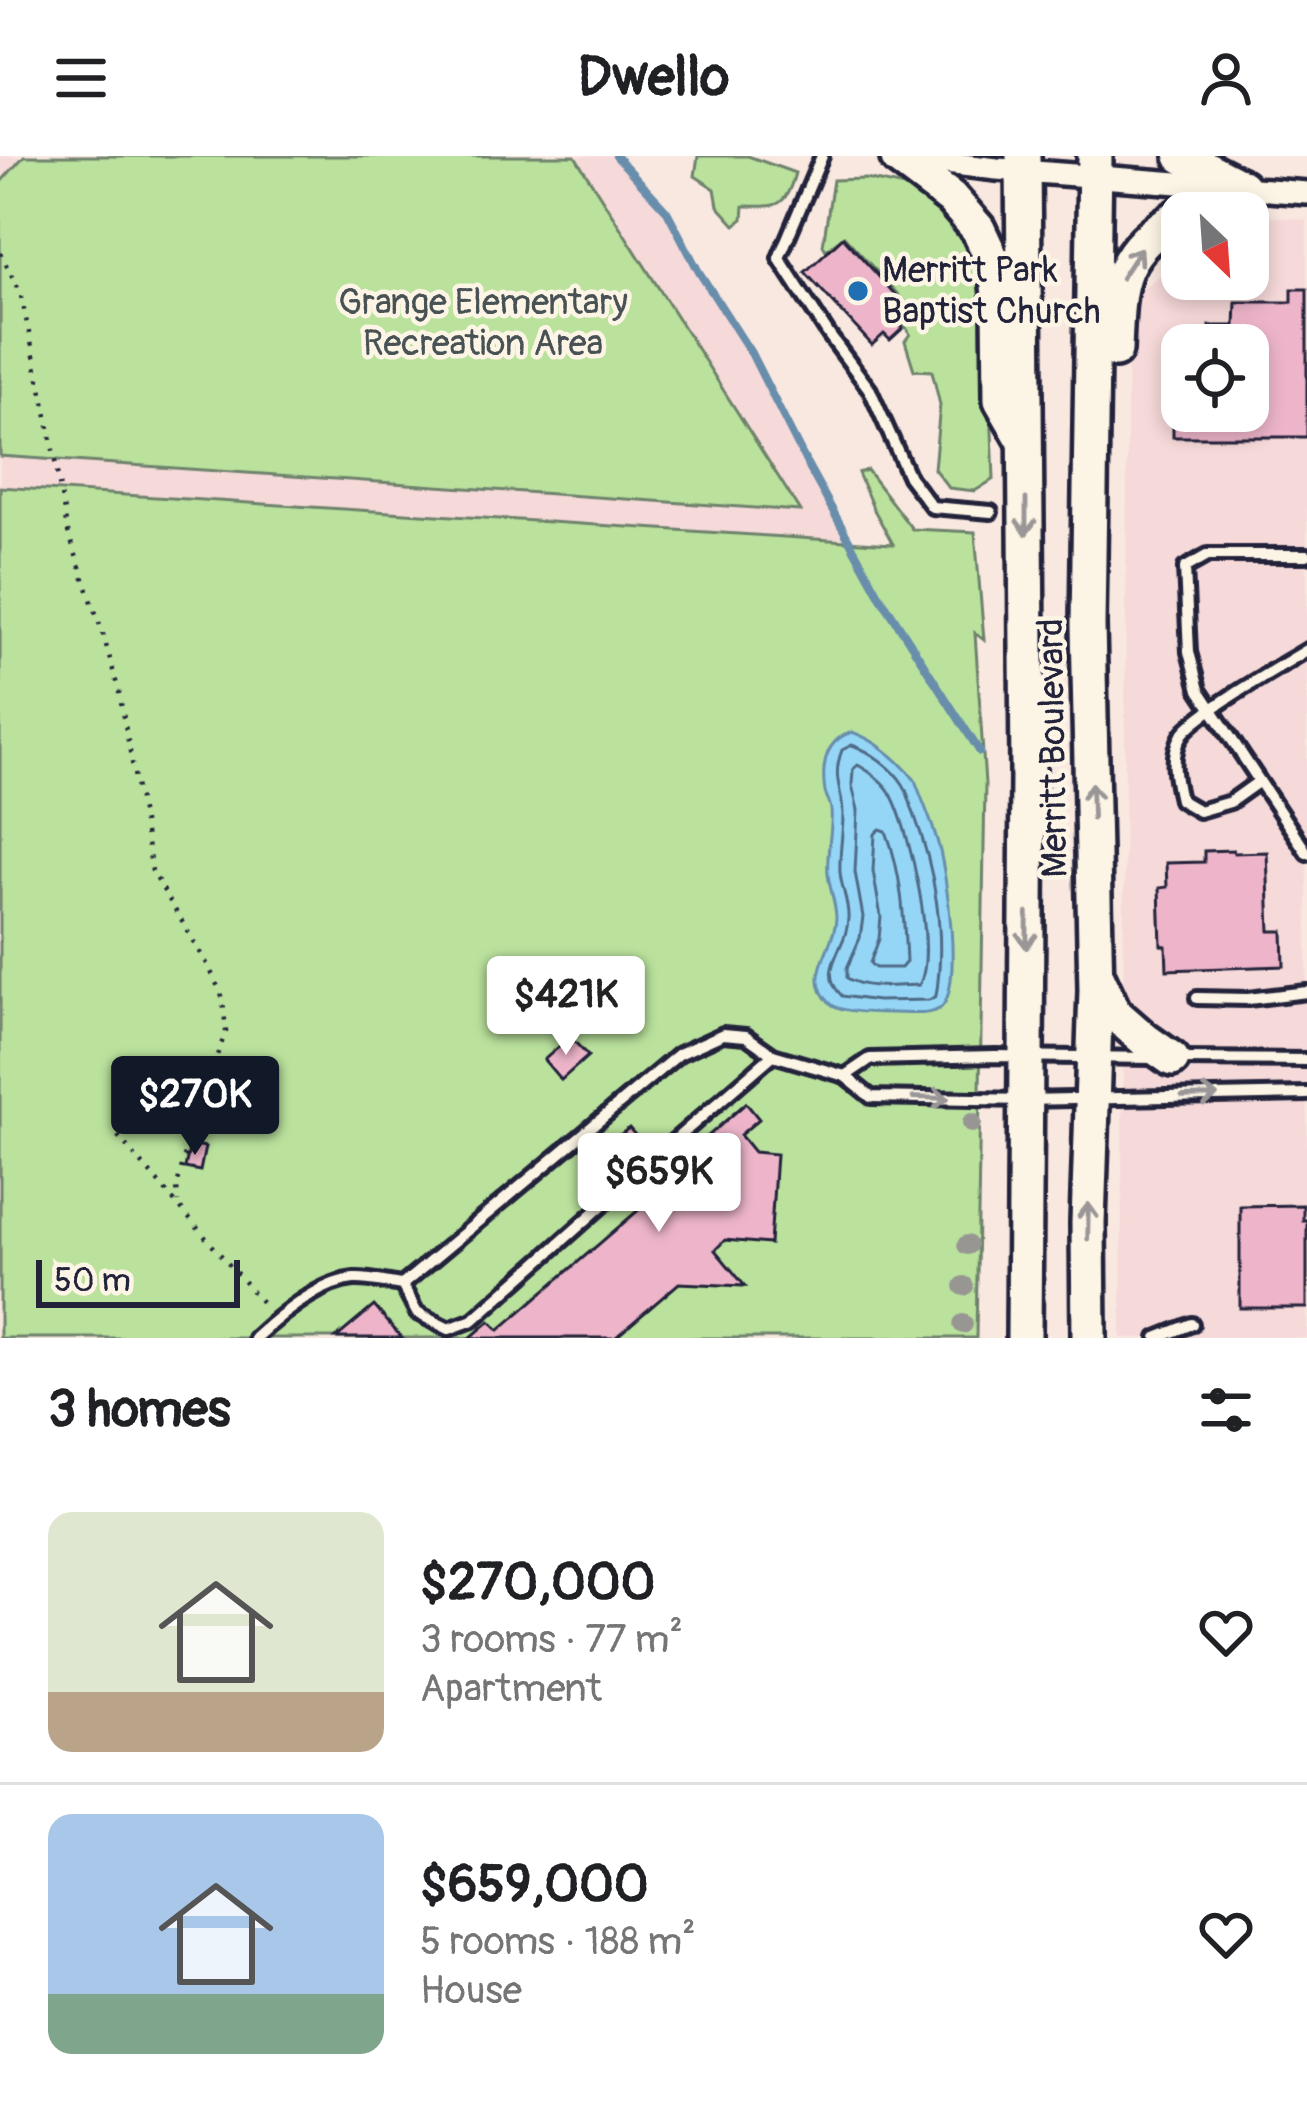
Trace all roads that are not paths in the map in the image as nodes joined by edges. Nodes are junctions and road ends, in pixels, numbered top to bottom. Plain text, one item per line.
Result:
1 (822, 156) edge
2 (1182, 156) edge
3 (894, 157) edge
4 (1023, 163) edge
5 (1095, 166) edge
6 (1242, 187) junction
7 (1231, 192) edge
8 (1307, 193) edge
9 (1161, 230) edge
10 (1025, 441) junction
11 (991, 512) dead end
12 (1307, 555) edge
13 (1088, 625) junction
14 (1307, 650) edge
15 (1212, 710) junction
16 (1258, 782) junction
17 (1307, 853) edge
18 (1096, 974) junction
19 (1307, 992) edge
20 (1197, 998) dead end
21 (773, 1055) junction
22 (1025, 1057) junction
23 (1094, 1057) junction
24 (1172, 1059) junction
25 (1307, 1060) edge
26 (845, 1076) junction
27 (1307, 1094) edge
28 (1025, 1100) junction
29 (1094, 1100) junction
30 (654, 1158) dead end
31 (624, 1186) dead end
32 (402, 1286) junction
33 (1192, 1324) dead end
34 (255, 1338) edge
35 (1024, 1338) edge
36 (1088, 1338) edge
37 (1157, 1338) edge

1 - 11 lane
2 - 6 main road
3 - 4 street
3 - 10 main road
4 - 5 street
4 - 10 main road, Merritt Boulevard
5 - 6 street
5 - 13 main road, Merritt Boulevard
6 - 7 main road
6 - 8 street
13 -> 9 main road
10 -> 22 main road, Merritt Boulevard
12 - 15 lane
18 -> 13 main road, Merritt Boulevard
14 - 15 lane
15 - 16 lane
15 - 16 lane
16 - 17 lane
18 - 23 main road, Merritt Boulevard
18 - 24 main road
19 - 20 lane
21 - 26 lane
21 - 30 lane
21 - 32 lane
22 - 23 lane
22 - 26 lane
22 - 28 main road, Merritt Boulevard
23 - 24 lane
23 - 29 main road, Merritt Boulevard
24 - 25 lane
26 -> 28 lane
29 -> 27 lane
28 - 29 lane
28 - 35 main road, Merritt Boulevard
36 -> 29 main road, Merritt Boulevard
31 - 32 lane
32 - 34 lane
33 - 37 lane

